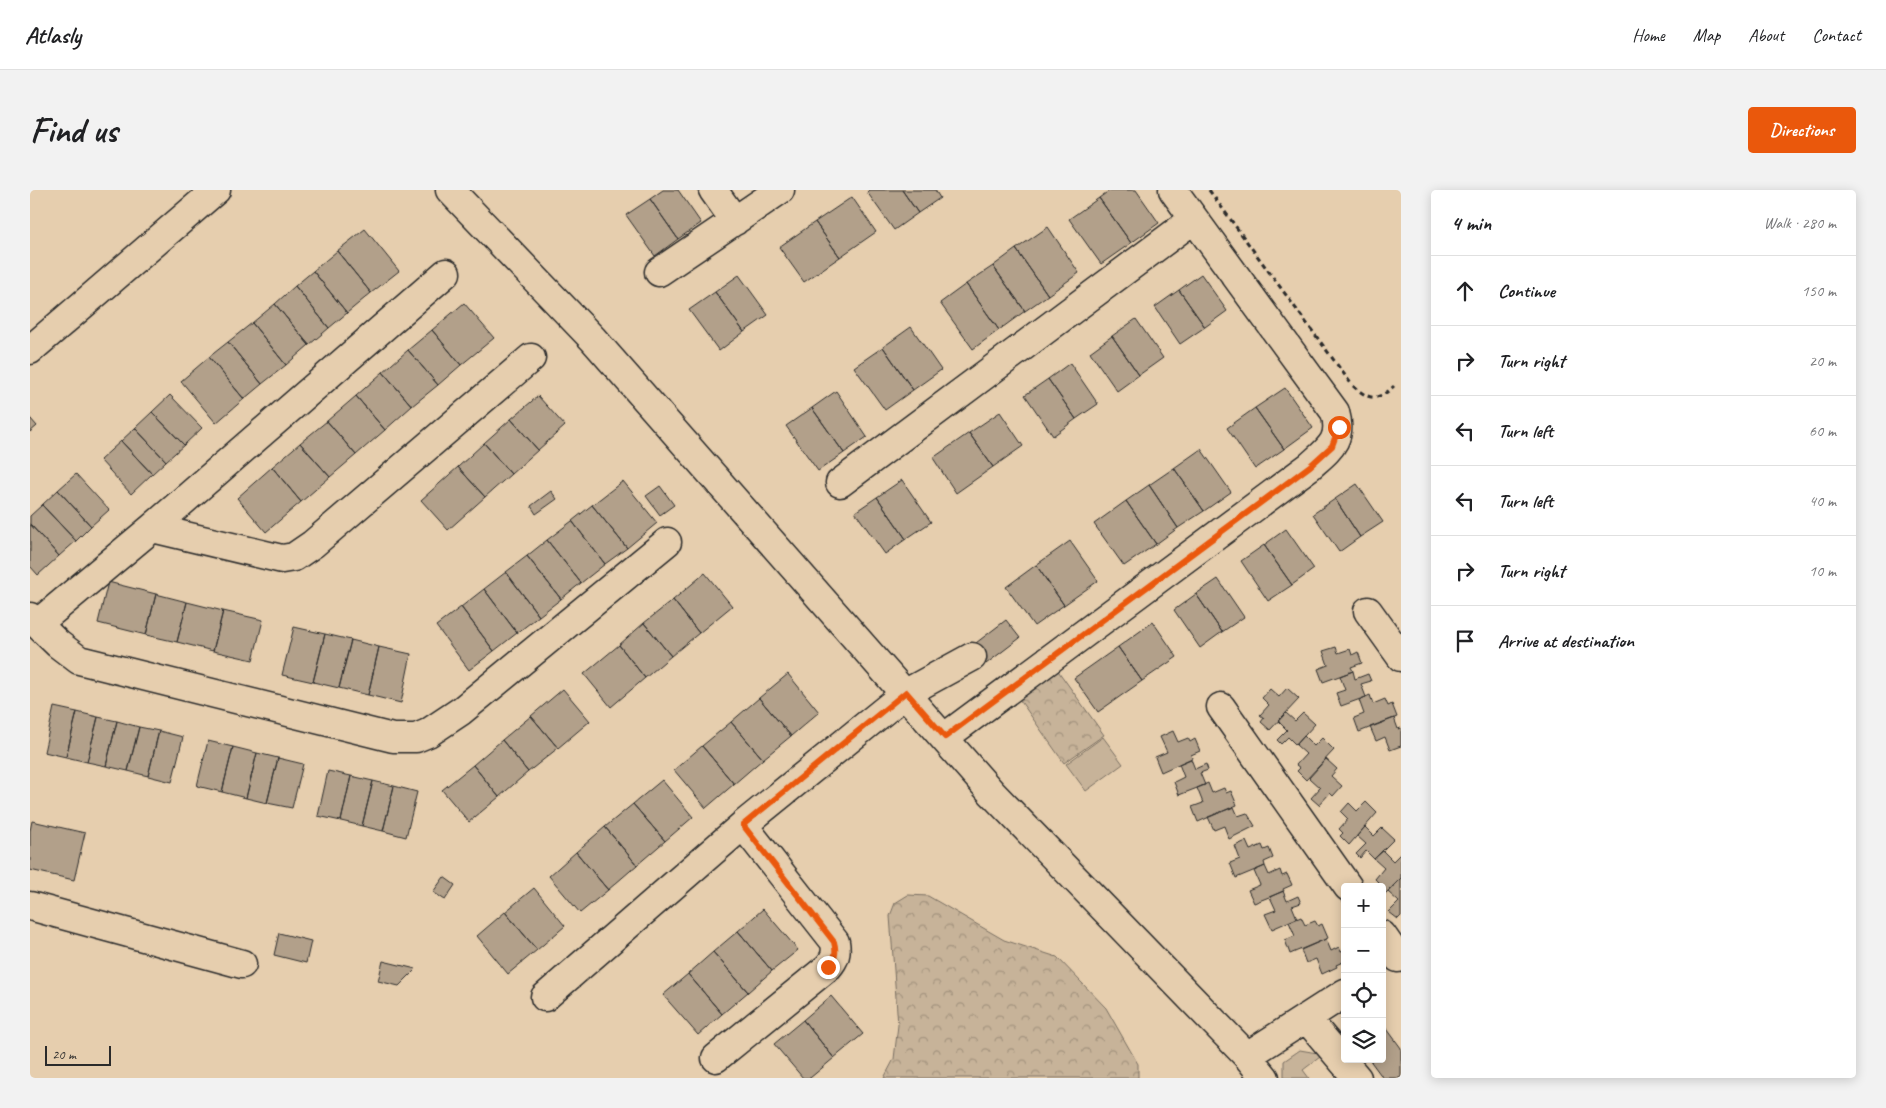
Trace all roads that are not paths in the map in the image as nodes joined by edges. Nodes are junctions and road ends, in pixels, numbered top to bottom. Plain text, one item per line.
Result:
1 (216, 190) edge
2 (450, 190) edge
3 (713, 190) edge
4 (780, 190) edge
5 (1173, 190) edge
6 (1194, 220) junction
7 (735, 222) junction
8 (659, 272) dead end
9 (446, 273) dead end
10 (30, 350) edge
11 (531, 358) dead end
12 (840, 483) dead end
13 (152, 528) junction
14 (666, 542) dead end
15 (1368, 612) dead end
16 (33, 621) edge
17 (972, 657) dead end
18 (1401, 657) edge
19 (906, 692) junction
20 (1220, 707) dead end
21 (945, 737) junction
22 (743, 825) junction
23 (1345, 883) edge
24 (30, 906) edge
25 (1386, 944) edge
26 (1394, 961) edge
27 (242, 964) dead end
28 (1341, 996) edge
29 (545, 997) dead end
30 (1306, 1018) junction
31 (1247, 1056) junction
32 (716, 1058) dead end
33 (1265, 1078) edge
34 (1356, 1078) edge

1 - 10 street
2 - 19 street
3 - 7 street
4 - 7 street
5 - 6 street
6 - 12 street
6 - 21 street
7 - 8 street
9 - 13 street
11 - 13 street
13 - 16 street
14 - 16 street
15 - 18 street
17 - 19 street
19 - 21 street
19 - 22 street
20 - 23 street
21 - 31 street
22 - 29 street
22 - 32 street
24 - 27 street
25 - 26 street
28 - 30 street
30 - 31 street
30 - 34 street
31 - 33 street

